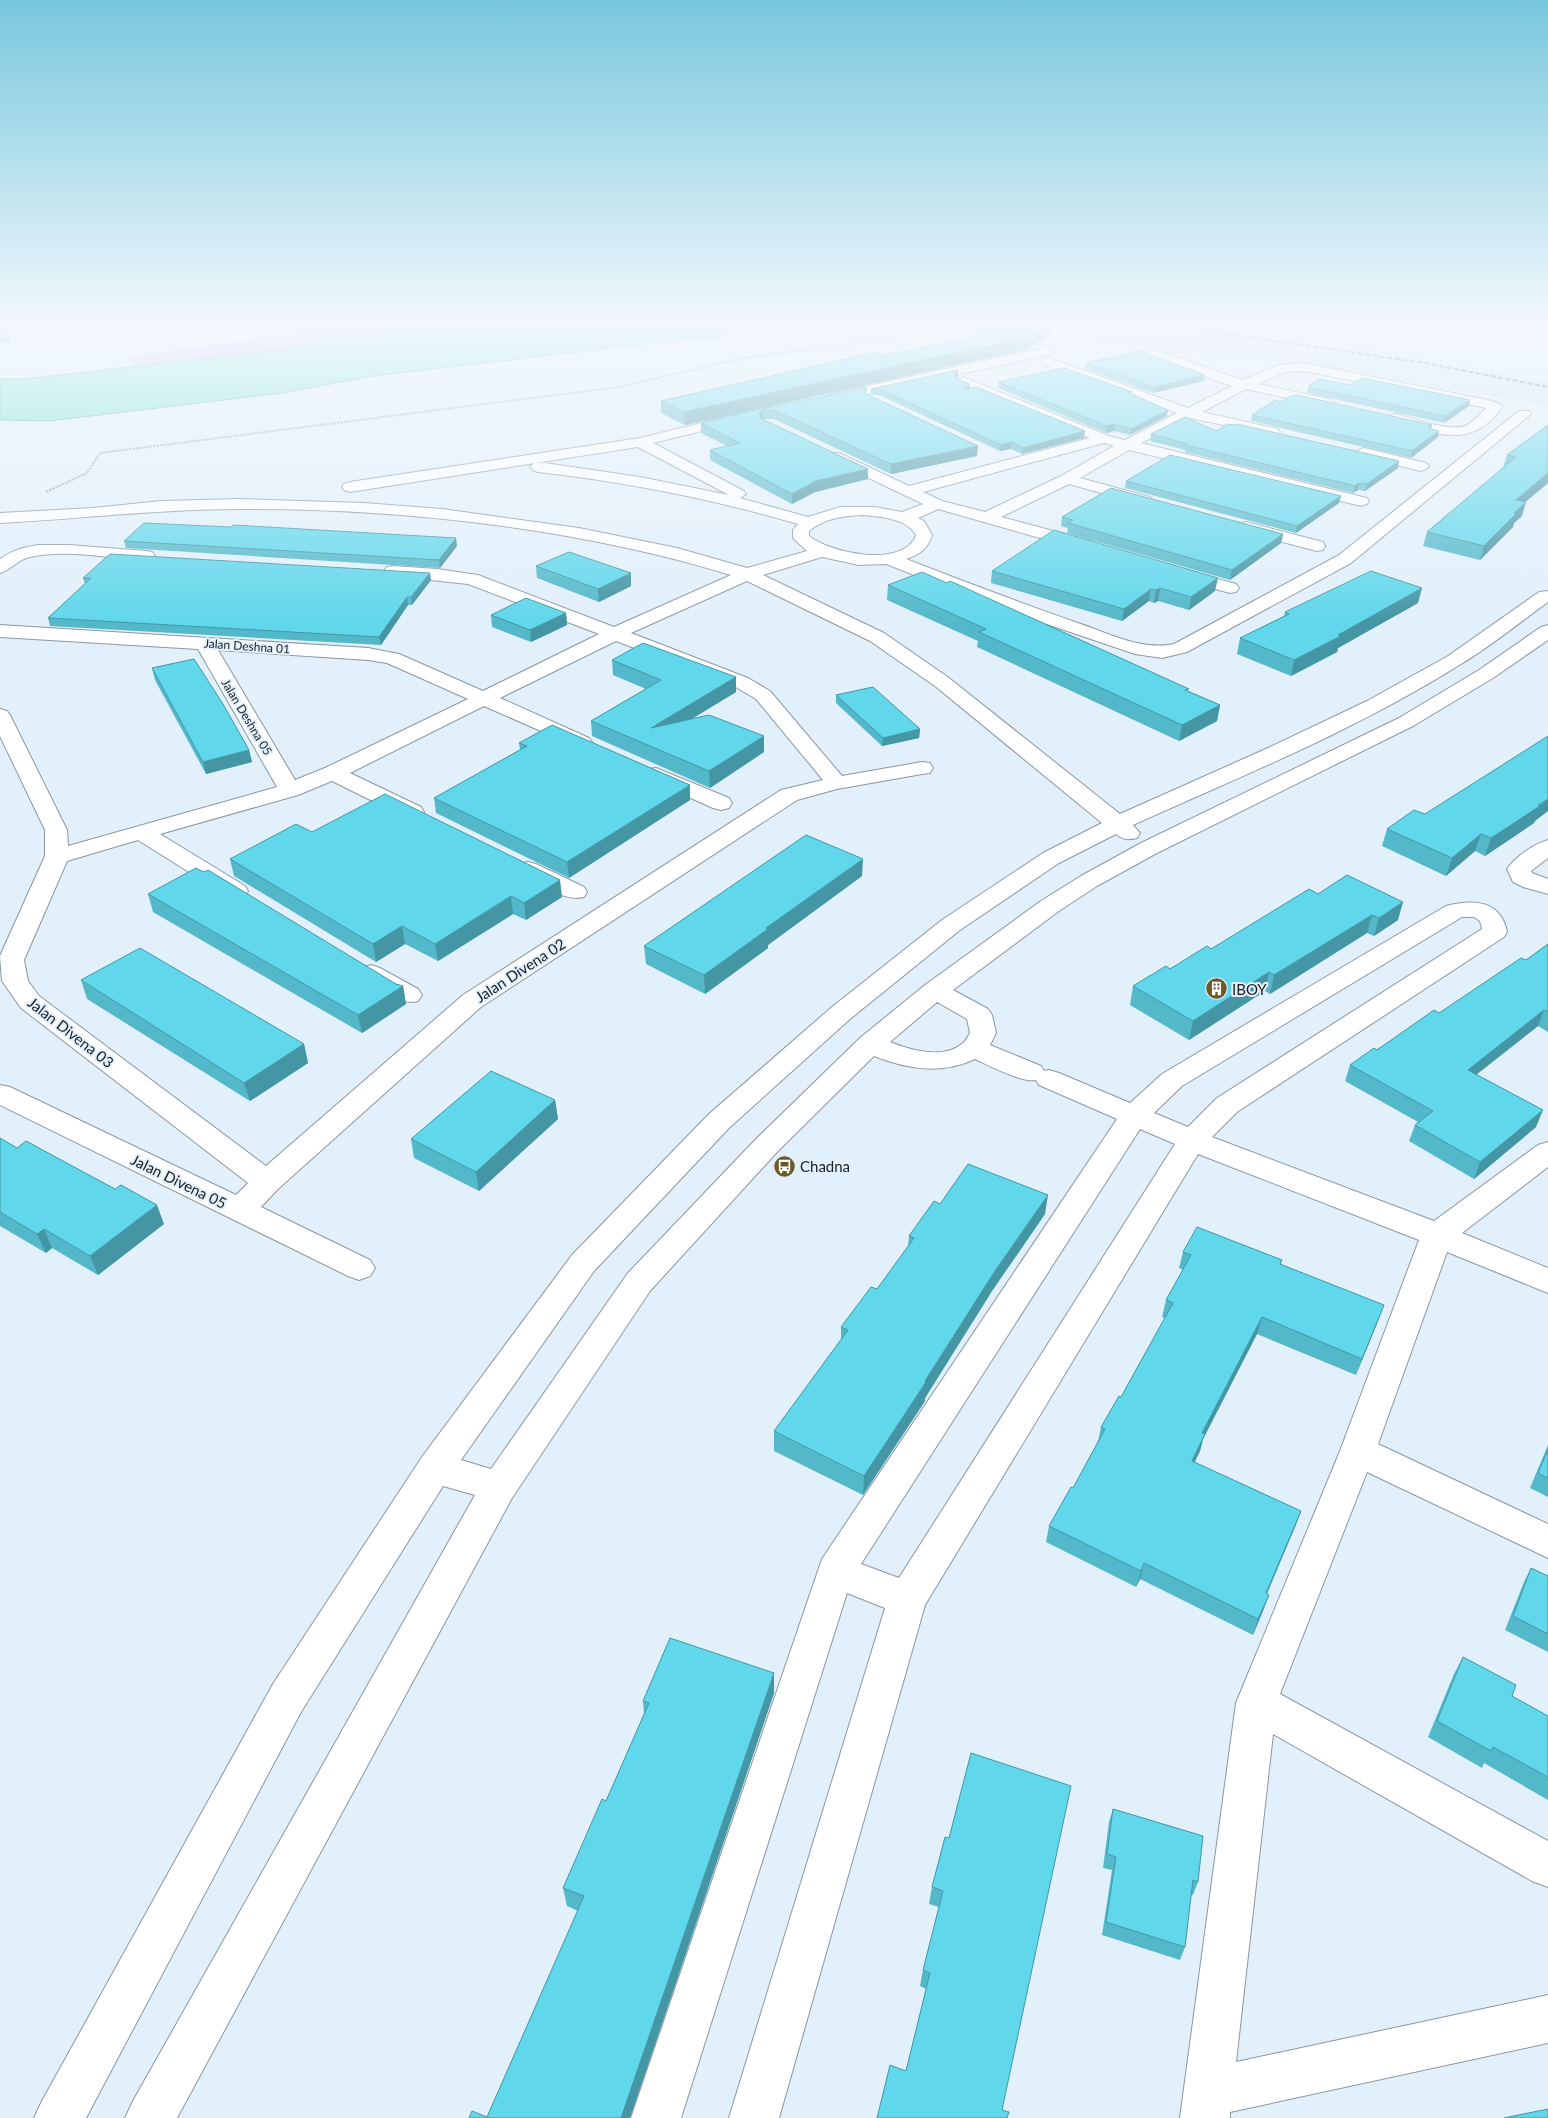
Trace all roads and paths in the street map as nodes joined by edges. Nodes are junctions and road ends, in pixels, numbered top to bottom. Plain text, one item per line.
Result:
1 (321, 425) edge
2 (711, 425) edge
3 (1070, 425) edge
4 (1166, 425) edge
5 (1241, 425) edge
6 (1426, 425) edge
7 (1476, 425) edge
8 (1511, 425) edge
9 (1286, 435) edge
10 (1104, 439) junction
11 (640, 442) junction
12 (1128, 444) junction
13 (820, 449) edge
14 (1353, 451) edge
15 (994, 456) dead end
16 (498, 463) junction
17 (1011, 464) junction
18 (1421, 466) dead end
19 (1066, 479) junction
20 (350, 487) dead end
21 (907, 490) junction
22 (1360, 501) dead end
23 (936, 504) junction
24 (1163, 505) edge
25 (767, 509) junction
26 (30, 517) junction
27 (903, 517) junction
28 (988, 517) junction
29 (0, 518) edge
30 (808, 522) junction
31 (1230, 523) edge
32 (1317, 546) dead end
33 (1100, 550) edge
34 (820, 552) junction
35 (162, 557) edge
36 (887, 558) junction
37 (0, 568) edge
38 (1165, 569) edge
39 (378, 570) edge
40 (746, 574) junction
41 (1230, 588) dead end
42 (1548, 596) edge
43 (1007, 605) junction
44 (0, 631) edge
45 (1548, 631) edge
46 (614, 633) junction
47 (204, 644) junction
48 (1104, 656) edge
49 (484, 700) junction
50 (0, 715) edge
51 (603, 751) edge
52 (639, 767) edge
53 (922, 768) dead end
54 (333, 773) junction
55 (837, 783) junction
56 (290, 790) junction
57 (721, 803) dead end
58 (432, 822) edge
59 (1117, 824) junction
60 (142, 833) junction
61 (1548, 847) edge
62 (1149, 848) junction
63 (57, 856) junction
64 (512, 861) edge
65 (1548, 887) edge
66 (575, 892) dead end
67 (259, 904) edge
68 (350, 960) edge
69 (934, 991) junction
70 (408, 995) dead end
71 (870, 1044) junction
72 (974, 1049) junction
73 (0, 1094) edge
74 (1134, 1115) junction
75 (1192, 1140) junction
76 (1548, 1152) edge
77 (267, 1182) junction
78 (240, 1210) junction
79 (1437, 1235) junction
80 (358, 1268) dead end
81 (1548, 1281) edge
82 (1358, 1451) junction
83 (435, 1468) junction
84 (499, 1487) junction
85 (1548, 1542) edge
86 (836, 1571) junction
87 (907, 1599) junction
88 (1256, 1703) junction
89 (1548, 1865) edge
90 (1548, 2019) edge
91 (1206, 2105) edge
92 (59, 2118) edge
93 (150, 2118) edge
94 (656, 2118) edge
95 (754, 2118) edge

1 - 26 path
2 - 11 street
3 - 10 street
4 - 12 street
5 - 9 street
6 - 7 street
8 - 43 street
10 - 12 street
10 - 17 street
11 - 16 street
11 - 25 street
12 - 19 street
12 - 22 street
13 - 21 street
14 - 18 street
15 - 17 street
16 - 20 street
16 - 25 street
17 - 21 street
19 - 24 street
19 - 28 street
21 - 23 street
23 - 27 street
23 - 28 street
25 - 30 street
26 - 29 street
26 - 40 street
27 - 30 street
27 - 36 street
28 - 33 street
30 - 34 street
31 - 32 street
34 - 36 street
34 - 40 street
35 - 37 street
36 - 43 street
38 - 41 street
39 - 46 street
40 - 46 street
40 - 59 street
42 - 59 street
43 - 48 street
44 - 47 street, Jalan Deshna 01
45 - 62 street
46 - 49 street
46 - 55 street
47 - 49 street, Jalan Deshna 01
47 - 56 street, Jalan Deshna 05
49 - 51 street, Jalan Deshna 01
49 - 54 street
50 - 63 street, Jalan Divena 03
52 - 57 street
53 - 55 street, Jalan Divena 02
54 - 56 street
54 - 58 street
55 - 77 street, Jalan Divena 02
56 - 60 street
59 - 62 street
59 - 83 street
60 - 63 street
60 - 67 street
61 - 65 street
62 - 69 street
63 - 77 street, Jalan Divena 03
64 - 66 street
68 - 70 street
69 - 71 street
69 - 72 street
71 - 72 street
71 - 84 street
72 - 74 street
73 - 78 street, Jalan Divena 05
74 - 75 street
74 - 75 street
74 - 86 street
75 - 79 street
75 - 87 street
76 - 79 street
77 - 78 street, Jalan Divena 02
78 - 80 street, Jalan Divena 05
79 - 81 street
79 - 82 street
82 - 85 street
82 - 88 street
83 - 84 street
83 - 92 street
84 - 93 street
86 - 87 street
86 - 94 street
87 - 95 street
88 - 89 street
88 - 91 street
90 - 91 street

